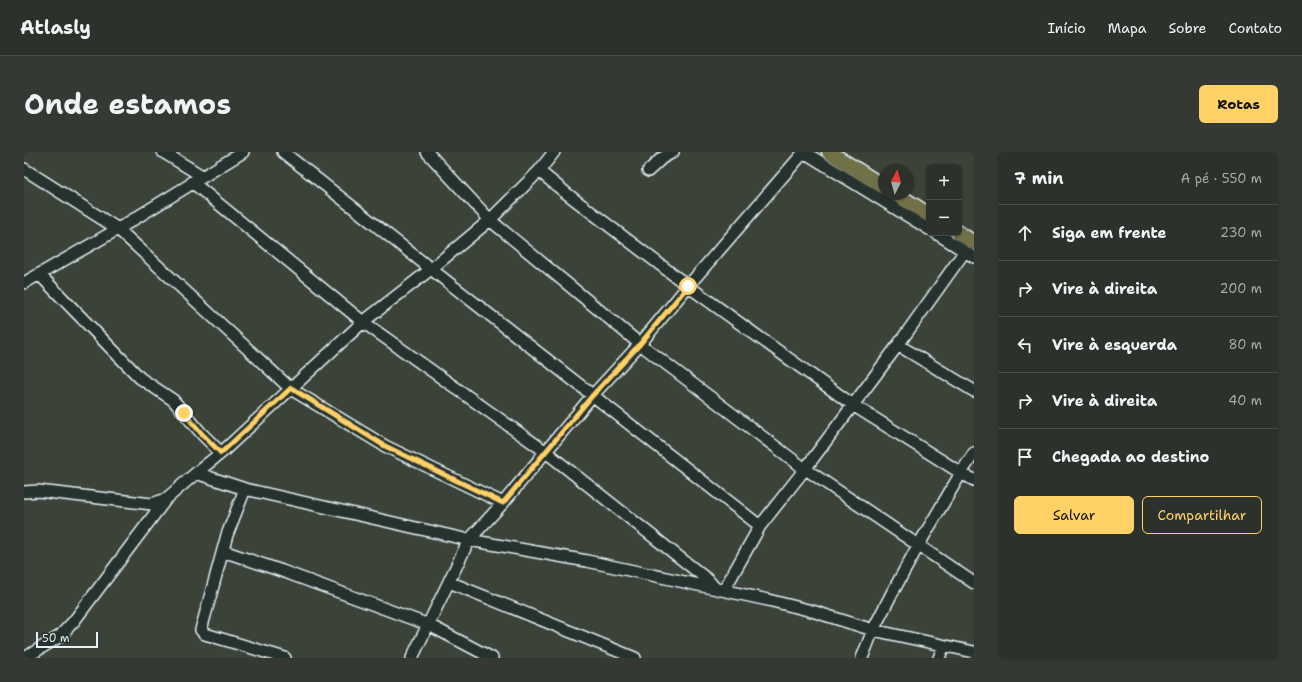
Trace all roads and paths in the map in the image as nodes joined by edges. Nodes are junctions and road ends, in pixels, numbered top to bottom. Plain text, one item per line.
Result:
1 (163, 152) edge
2 (244, 152) edge
3 (283, 152) edge
4 (427, 152) edge
5 (554, 152) edge
6 (673, 152) edge
7 (804, 152) edge
8 (829, 152) edge
9 (24, 169) edge
10 (539, 171) junction
11 (648, 171) dead end
12 (202, 176) junction
13 (192, 182) junction
14 (878, 183) edge
15 (905, 200) edge
16 (926, 213) edge
17 (490, 220) junction
18 (926, 227) edge
19 (118, 228) junction
20 (942, 236) edge
21 (961, 236) edge
22 (971, 250) edge
23 (431, 270) junction
24 (30, 277) edge
25 (688, 286) junction
26 (363, 322) junction
27 (640, 344) junction
28 (898, 346) junction
29 (291, 388) junction
30 (974, 391) edge
31 (592, 396) junction
32 (853, 405) junction
33 (546, 452) junction
34 (221, 453) junction
35 (974, 453) edge
36 (805, 469) junction
37 (196, 473) junction
38 (961, 473) junction
39 (974, 480) edge
40 (245, 489) junction
41 (24, 492) edge
42 (166, 499) junction
43 (503, 503) junction
44 (760, 526) junction
45 (469, 540) junction
46 (918, 546) junction
47 (223, 551) junction
48 (449, 582) junction
49 (974, 583) edge
50 (719, 589) junction
51 (429, 625) junction
52 (872, 630) junction
53 (944, 646) junction
54 (974, 652) edge
55 (25, 658) edge
56 (285, 658) edge
57 (412, 658) edge
58 (492, 658) edge
59 (635, 658) edge
60 (862, 658) edge
61 (939, 658) edge

1 - 12 street
2 - 12 street
3 - 23 street
4 - 17 street
5 - 10 street
6 - 11 street
7 - 18 street
7 - 25 street
8 - 14 main road
9 - 19 street
10 - 17 street
10 - 25 street
12 - 13 street
13 - 19 street
13 - 26 street
15 - 16 main road
17 - 23 street
17 - 27 street
19 - 24 street
19 - 29 street
20 - 22 street
21 - 22 main road
22 - 28 street
23 - 26 street
23 - 31 street
24 - 34 street
25 - 27 street
25 - 32 street
26 - 29 street
26 - 33 street
27 - 31 street
27 - 36 street
28 - 30 street
28 - 32 street
29 - 34 street
29 - 43 street
31 - 33 street
31 - 44 street
32 - 36 street
32 - 38 street
33 - 43 street
33 - 50 street
34 - 37 street
35 - 38 street
36 - 44 street
36 - 46 street
37 - 40 street
37 - 42 street
38 - 39 street
38 - 46 street
40 - 45 street
40 - 47 street
41 - 42 street
42 - 55 street
43 - 45 street
44 - 50 street
45 - 48 street
45 - 50 street
46 - 49 street
46 - 52 street
47 - 51 street
47 - 56 street
48 - 51 street
48 - 59 street
50 - 52 street
51 - 57 street
51 - 58 street
52 - 53 street
52 - 60 street
53 - 54 street
53 - 61 street

